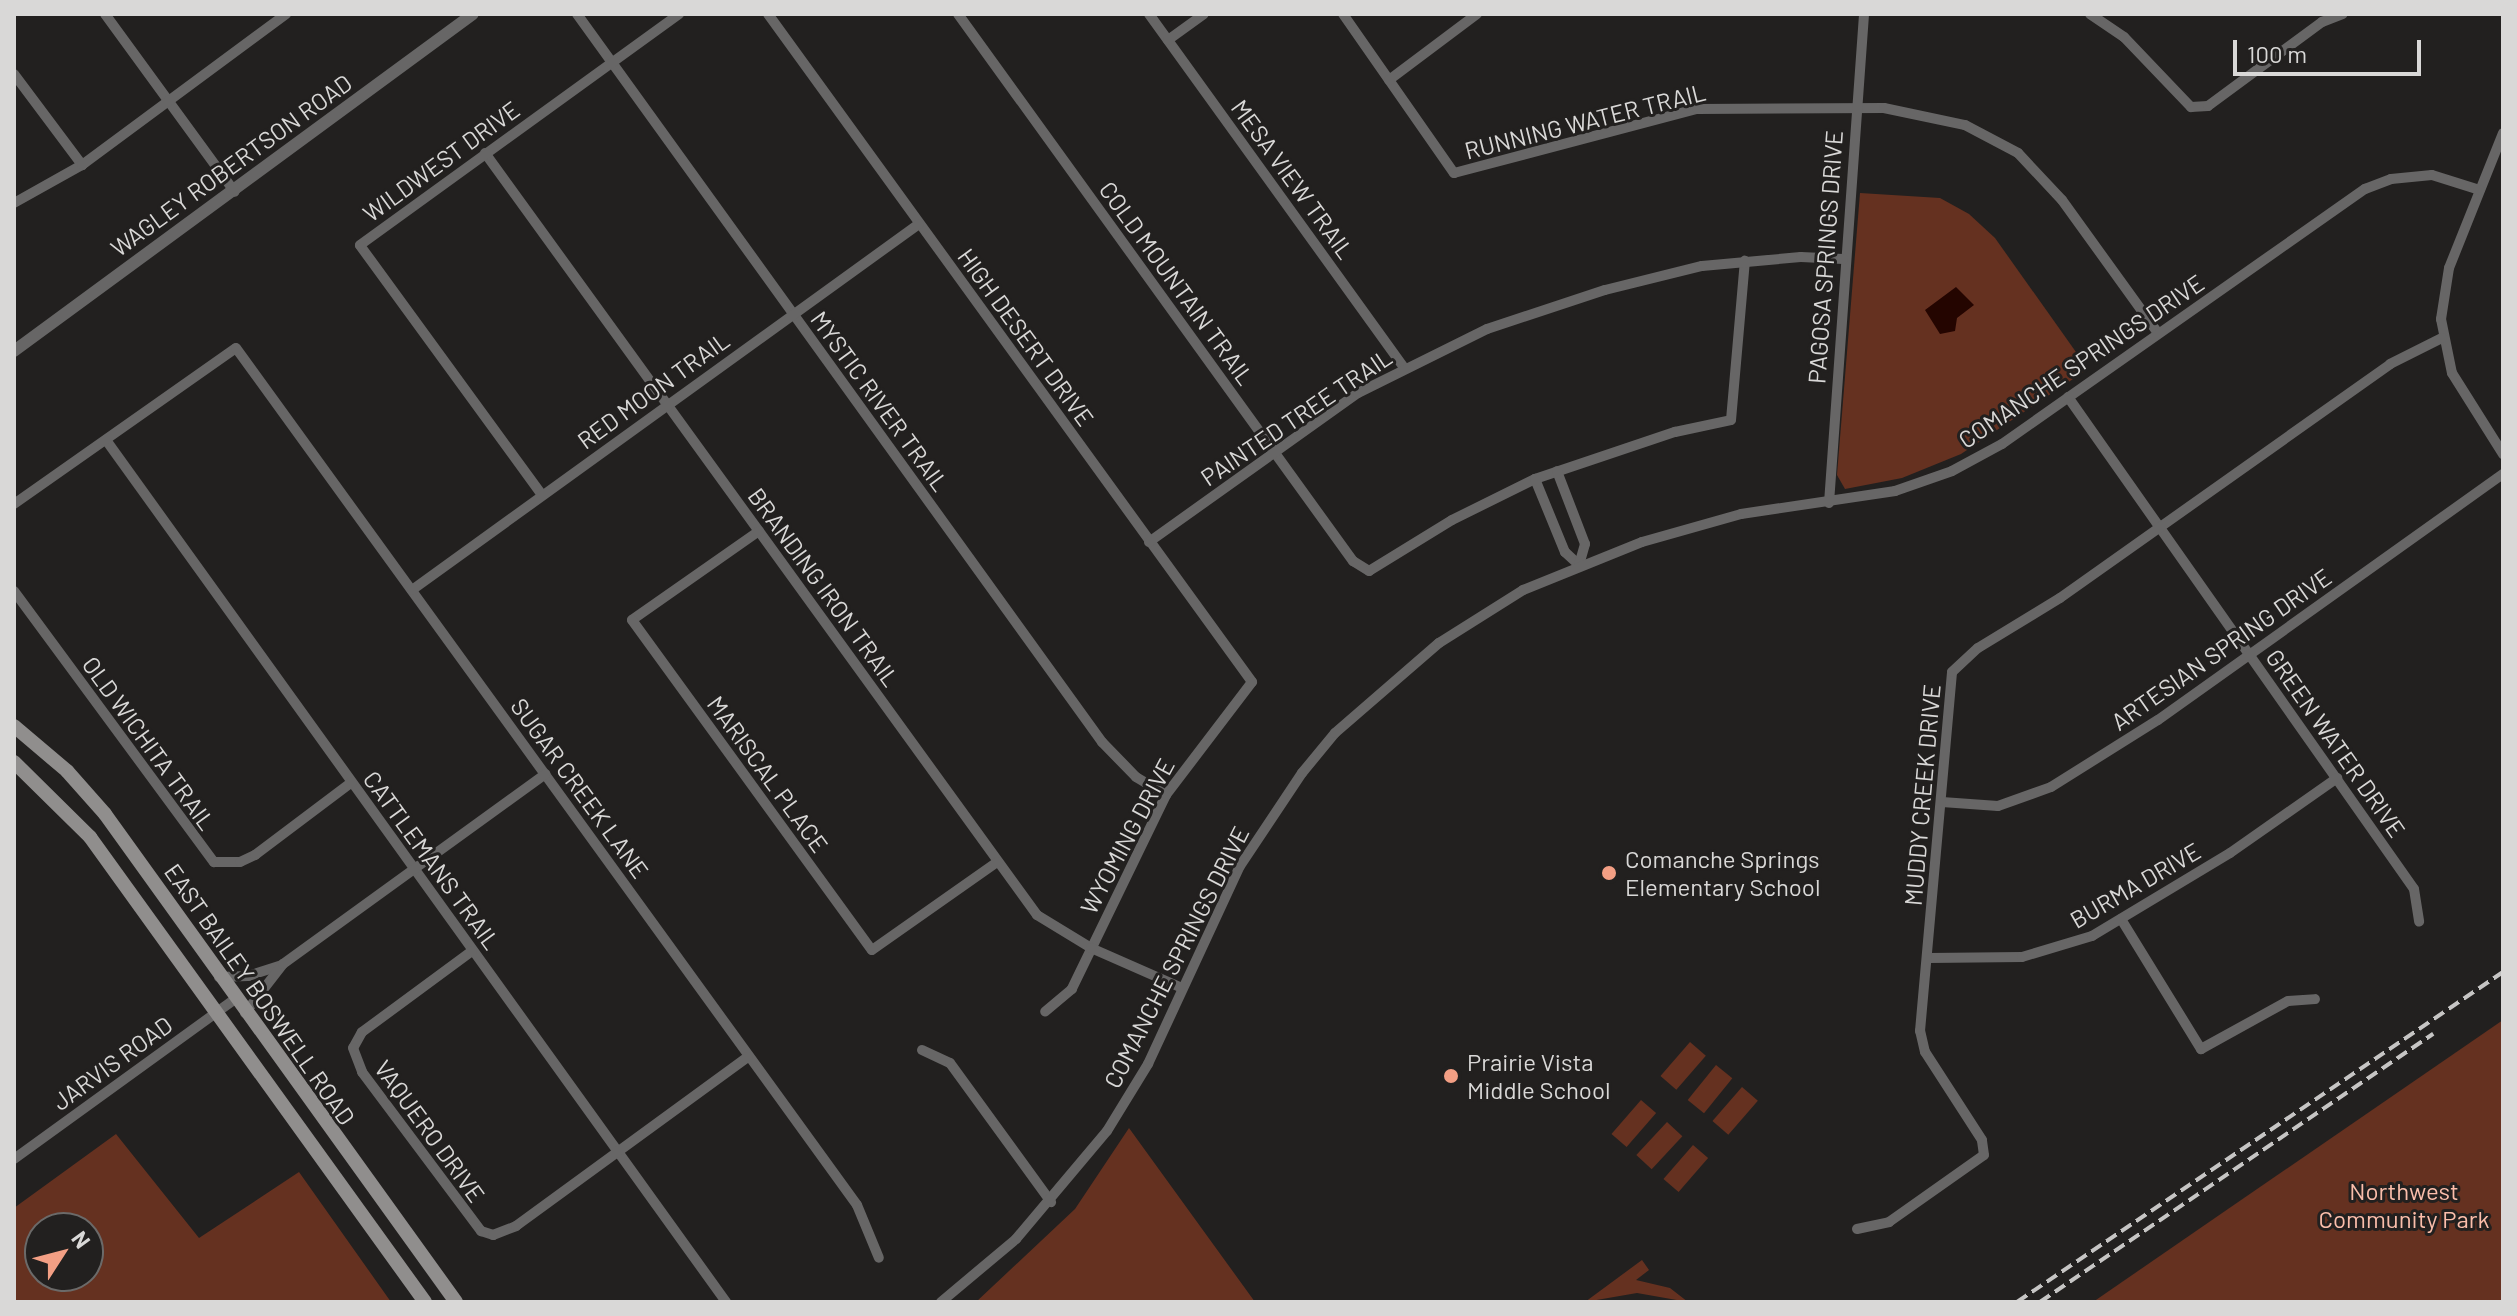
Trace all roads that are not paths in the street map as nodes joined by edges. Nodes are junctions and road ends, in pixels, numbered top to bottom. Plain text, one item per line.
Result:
1 (105, 14) edge
2 (286, 14) edge
3 (473, 14) edge
4 (577, 14) edge
5 (679, 14) edge
6 (768, 14) edge
7 (958, 14) edge
8 (1149, 14) edge
9 (1204, 14) edge
10 (1343, 14) edge
11 (1477, 14) edge
12 (1864, 14) edge
13 (2090, 14) edge
14 (2343, 14) edge
15 (2318, 18) edge
16 (1168, 40) junction
17 (610, 63) junction
18 (14, 74) edge
19 (1389, 80) junction
20 (168, 102) junction
21 (1855, 107) junction
22 (2503, 133) edge
23 (485, 153) junction
24 (82, 165) junction
25 (2480, 190) junction
26 (235, 192) junction
27 (14, 203) edge
28 (919, 224) junction
29 (1843, 259) junction
30 (1745, 261) junction
31 (793, 316) junction
32 (2158, 333) junction
33 (2442, 338) junction
34 (14, 351) edge
35 (1404, 367) junction
36 (2068, 397) junction
37 (667, 405) junction
38 (106, 440) junction
39 (1275, 452) junction
40 (2503, 454) edge
41 (1557, 471) junction
42 (2503, 474) edge
43 (1535, 479) junction
44 (542, 495) junction
45 (1829, 503) junction
46 (14, 504) edge
47 (2161, 525) junction
48 (759, 531) junction
49 (1149, 542) junction
50 (1579, 565) junction
51 (412, 590) junction
52 (14, 591) edge
53 (2249, 655) junction
54 (1252, 682) joint
55 (14, 726) edge
56 (14, 762) edge
57 (545, 774) junction
58 (2337, 778) junction
59 (352, 782) junction
60 (1166, 795) junction
61 (1942, 802) junction
62 (997, 862) junction
63 (414, 869) junction
64 (2121, 919) junction
65 (2419, 922) dead end
66 (1091, 948) junction
67 (472, 951) junction
68 (1929, 958) junction
69 (283, 964) junction
70 (218, 977) junction
71 (1180, 987) junction
72 (2315, 999) dead end
73 (234, 1000) junction
74 (217, 1012) junction
75 (1045, 1012) dead end
76 (244, 1014) junction
77 (922, 1050) dead end
78 (748, 1057) junction
79 (617, 1151) junction
80 (14, 1159) edge
81 (1051, 1202) junction
82 (1857, 1229) dead end
83 (879, 1258) dead end
84 (425, 1302) edge
85 (456, 1302) edge
86 (726, 1302) edge
87 (941, 1302) edge

1 - 20 street
2 - 20 street
3 - 26 street, WAGLEY ROBERTSON ROAD
4 - 17 street, MYSTIC RIVER TRAIL
5 - 17 street, WILDWEST DRIVE
6 - 28 street, HIGH DESERT DRIVE
7 - 39 street, COLD MOUNTAIN TRAIL
8 - 16 street, MESA VIEW TRAIL
9 - 16 street
10 - 19 street, RUNNING WATER TRAIL
11 - 19 street
12 - 21 street, PAGOSA SPRINGS DRIVE
13 - 15 street
14 - 15 street
16 - 35 street, MESA VIEW TRAIL
17 - 23 street, WILDWEST DRIVE
17 - 31 street, MYSTIC RIVER TRAIL
18 - 24 street
19 - 21 street, RUNNING WATER TRAIL
20 - 24 street
20 - 26 street
21 - 29 street, PAGOSA SPRINGS DRIVE
21 - 32 street, RUNNING WATER TRAIL
22 - 25 street
23 - 37 street, BRANDING IRON TRAIL
23 - 44 street, WILDWEST DRIVE
24 - 27 street
25 - 32 street, COMANCHE SPRINGS DRIVE
25 - 33 street
26 - 34 street, WAGLEY ROBERTSON ROAD
28 - 31 street, RED MOON TRAIL
28 - 49 street, HIGH DESERT DRIVE
29 - 30 street, PAINTED TREE TRAIL
29 - 45 street, PAGOSA SPRINGS DRIVE
30 - 35 street, PAINTED TREE TRAIL
30 - 41 street
31 - 37 street, RED MOON TRAIL
31 - 60 street, MYSTIC RIVER TRAIL
32 - 36 street, COMANCHE SPRINGS DRIVE
33 - 40 street
33 - 47 street, MUDDY CREEK DRIVE
35 - 39 street, PAINTED TREE TRAIL
36 - 45 street, COMANCHE SPRINGS DRIVE
36 - 47 street, GREEN WATER DRIVE
37 - 44 street, RED MOON TRAIL
37 - 48 street, BRANDING IRON TRAIL
38 - 46 street
38 - 51 street, SUGAR CREEK LANE
38 - 59 street, CATTLEMANS TRAIL
39 - 43 street, COLD MOUNTAIN TRAIL
39 - 49 street, PAINTED TREE TRAIL
41 - 43 street
41 - 50 street
42 - 53 street, ARTESIAN SPRING DRIVE
43 - 50 street
44 - 51 street, RED MOON TRAIL
45 - 50 street, COMANCHE SPRINGS DRIVE
47 - 53 street, GREEN WATER DRIVE
47 - 61 street, MUDDY CREEK DRIVE
48 - 62 street, BRANDING IRON TRAIL
48 - 62 street, MARISCAL PLACE
49 - 54 street, HIGH DESERT DRIVE
50 - 71 street, COMANCHE SPRINGS DRIVE
51 - 57 street, SUGAR CREEK LANE
52 - 59 street, OLD WICHITA TRAIL
53 - 58 street, GREEN WATER DRIVE
53 - 61 street, ARTESIAN SPRING DRIVE
54 - 60 street, WYOMING DRIVE
55 - 70 main road, EAST BAILEY BOSWELL ROAD
56 - 74 main road, EAST BAILEY BOSWELL ROAD
57 - 63 street
57 - 78 street, SUGAR CREEK LANE
58 - 64 street, BURMA DRIVE
58 - 65 street, GREEN WATER DRIVE
59 - 63 street, CATTLEMANS TRAIL
60 - 66 street, WYOMING DRIVE
61 - 68 street, MUDDY CREEK DRIVE
62 - 66 street, BRANDING IRON TRAIL
63 - 67 street, CATTLEMANS TRAIL
63 - 69 street
64 - 68 street, BURMA DRIVE
64 - 72 street
66 - 71 street, BRANDING IRON TRAIL
66 - 75 street, WYOMING DRIVE
67 - 79 street, CATTLEMANS TRAIL
67 - 79 street, VAQUERO DRIVE
68 - 82 street, MUDDY CREEK DRIVE
69 - 70 street
69 - 76 street
70 - 73 main road, EAST BAILEY BOSWELL ROAD
71 - 81 street, COMANCHE SPRINGS DRIVE
73 - 74 street, JARVIS ROAD
73 - 76 main road, EAST BAILEY BOSWELL ROAD
74 - 80 street, JARVIS ROAD
74 - 84 main road, EAST BAILEY BOSWELL ROAD
76 - 85 main road, EAST BAILEY BOSWELL ROAD
77 - 81 street
78 - 79 street
78 - 83 street, SUGAR CREEK LANE
79 - 86 street, CATTLEMANS TRAIL
81 - 87 street, COMANCHE SPRINGS DRIVE

